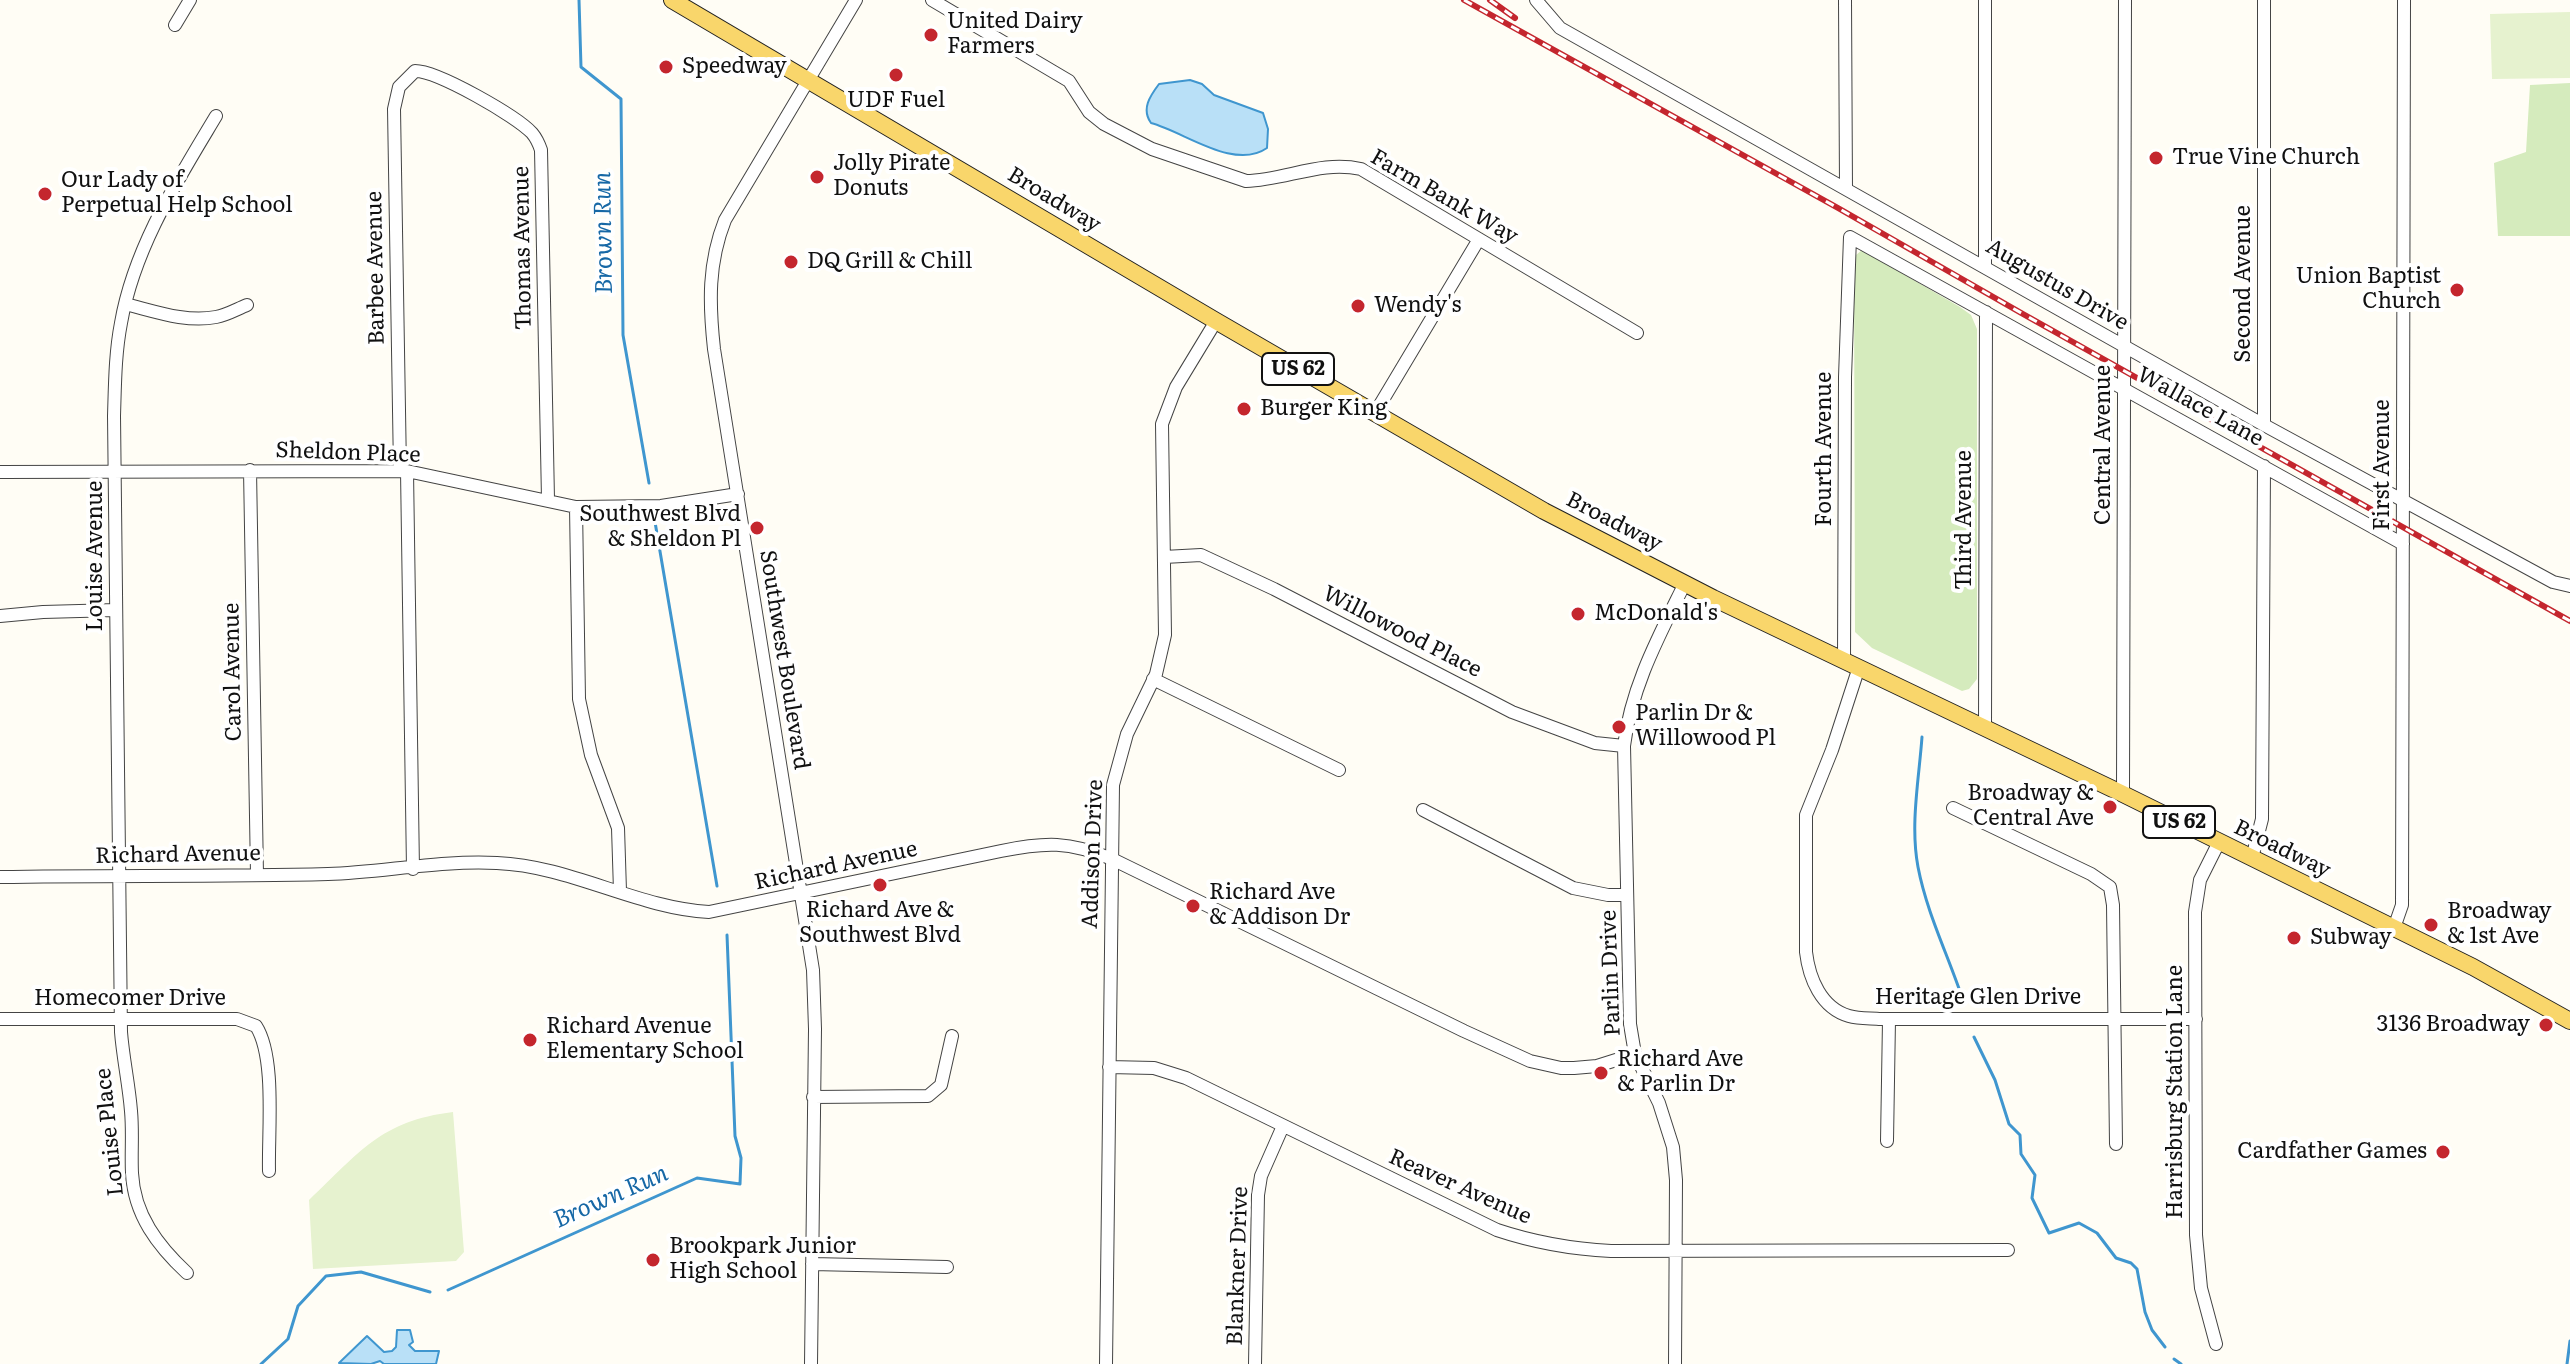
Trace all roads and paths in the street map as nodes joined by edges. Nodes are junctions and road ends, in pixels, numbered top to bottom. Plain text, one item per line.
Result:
1 (190, 0) edge
2 (672, 0) edge
3 (856, 0) edge
4 (932, 0) edge
5 (1536, 0) edge
6 (1845, 0) edge
7 (1985, 0) edge
8 (2125, 0) edge
9 (2264, 0) edge
10 (2404, 0) edge
11 (175, 25) dead end
12 (415, 71) joint
13 (810, 81) junction
14 (216, 116) dead end
15 (1846, 188) junction
16 (1850, 237) joint
17 (1479, 239) junction
18 (1985, 266) junction
19 (125, 304) junction
20 (247, 305) dead end
21 (1986, 312) junction
22 (1216, 321) junction
23 (1637, 333) dead end
24 (2125, 346) junction
25 (2125, 389) junction
26 (1375, 413) junction
27 (2264, 425) junction
28 (2264, 466) junction
29 (250, 470) junction
30 (404, 470) junction
31 (0, 472) edge
32 (115, 472) junction
33 (738, 494) junction
34 (2403, 498) junction
35 (548, 499) junction
36 (576, 507) junction
37 (2403, 544) junction
38 (1164, 557) junction
39 (1685, 583) junction
40 (2570, 586) edge
41 (116, 610) junction
42 (0, 616) edge
43 (1852, 664) junction
44 (1153, 679) junction
45 (1985, 728) junction
46 (1624, 746) junction
47 (1339, 770) dead end
48 (2123, 794) junction
49 (1953, 808) dead end
50 (1423, 810) dead end
51 (2219, 842) junction
52 (2252, 858) junction
53 (1112, 859) junction
54 (413, 869) junction
55 (257, 874) junction
56 (119, 876) junction
57 (0, 877) edge
58 (620, 891) junction
59 (802, 894) junction
60 (1627, 895) junction
61 (2394, 928) junction
62 (121, 1018) junction
63 (0, 1019) edge
64 (2115, 1019) junction
65 (2196, 1019) junction
66 (1889, 1020) junction
67 (2570, 1021) edge
68 (952, 1036) dead end
69 (1635, 1054) junction
70 (1109, 1067) junction
71 (813, 1097) junction
72 (1283, 1126) junction
73 (1887, 1141) dead end
74 (2116, 1144) dead end
75 (269, 1171) dead end
76 (2008, 1250) dead end
77 (1675, 1251) junction
78 (812, 1264) junction
79 (947, 1267) dead end
80 (187, 1273) dead end
81 (2216, 1344) dead end
82 (811, 1364) edge
83 (1106, 1364) edge
84 (1255, 1364) edge
85 (1675, 1364) edge

1 - 11 street
2 - 13 main road, Broadway / US 62
3 - 13 street, Southwest Boulevard
4 - 17 street, Farm Bank Way
5 - 15 street, Augustus Drive
6 - 15 street
7 - 18 street
8 - 24 street, Central Avenue
9 - 27 street, Second Avenue
10 - 34 street, First Avenue
12 - 30 street, Barbee Avenue
12 - 35 street, Thomas Avenue
13 - 22 main road, Broadway / US 62
13 - 33 street, Southwest Boulevard
14 - 19 street, Louise Avenue
15 - 18 street, Augustus Drive
16 - 21 street, Wallace Lane
16 - 43 street, Fourth Avenue
17 - 23 street, Farm Bank Way
17 - 26 street
18 - 24 street, Augustus Drive
19 - 20 street
19 - 32 street, Louise Avenue
21 - 25 street, Wallace Lane
21 - 45 street, Third Avenue
22 - 26 main road, Broadway / US 62
22 - 38 street, Addison Drive
24 - 25 street, Central Avenue
24 - 27 street, Augustus Drive
25 - 28 street, Wallace Lane
25 - 48 street, Central Avenue
26 - 39 main road, Broadway / US 62
27 - 34 street, Augustus Drive
28 - 37 street, Wallace Lane
28 - 52 street
29 - 30 street, Sheldon Place
29 - 32 street, Sheldon Place
29 - 55 street, Carol Avenue
30 - 35 street, Sheldon Place
30 - 54 street, Barbee Avenue
31 - 32 street, Sheldon Place
32 - 41 street, Louise Avenue
33 - 36 street, Sheldon Place
33 - 59 street, Southwest Boulevard
34 - 37 street, First Avenue
34 - 40 street, Augustus Drive
35 - 36 street, Sheldon Place
36 - 58 street
37 - 61 street, First Avenue
38 - 44 street, Addison Drive
38 - 46 street, Willowood Place
39 - 43 main road, Broadway / US 62
39 - 46 street, Parlin Drive
41 - 42 street
41 - 56 street, Louise Avenue
43 - 45 main road, Broadway / US 62
43 - 66 street, Heritage Glen Drive
44 - 47 street
44 - 53 street, Addison Drive
45 - 48 main road, Broadway / US 62
46 - 60 street, Parlin Drive
48 - 51 main road, Broadway / US 62
49 - 64 street
50 - 60 street
51 - 52 main road, Broadway / US 62
51 - 65 street, Harrisburg Station Lane
52 - 61 main road, Broadway / US 62
53 - 59 street, Richard Avenue
53 - 69 street, Richard Avenue
53 - 70 street, Addison Drive
54 - 55 street, Richard Avenue
54 - 58 street, Richard Avenue
55 - 56 street, Richard Avenue
56 - 57 street, Richard Avenue
56 - 62 street, Louise Avenue
58 - 59 street, Richard Avenue
59 - 71 street, Southwest Boulevard
60 - 69 street, Parlin Drive
61 - 67 main road, Broadway / US 62
62 - 63 street, Homecomer Drive
62 - 75 street, Homecomer Drive
62 - 80 street, Louise Place
64 - 65 street, Heritage Glen Drive
64 - 66 street, Heritage Glen Drive
64 - 74 street
65 - 81 street, Harrisburg Station Lane
66 - 73 street
68 - 71 street
69 - 77 street, Parlin Drive
70 - 72 street, Reaver Avenue
70 - 83 street, Addison Drive
71 - 78 street, Southwest Boulevard
72 - 77 street, Reaver Avenue
72 - 84 street, Blankner Drive
76 - 77 street, Reaver Avenue
77 - 85 street, Parlin Drive
78 - 79 street
78 - 82 street, Southwest Boulevard

